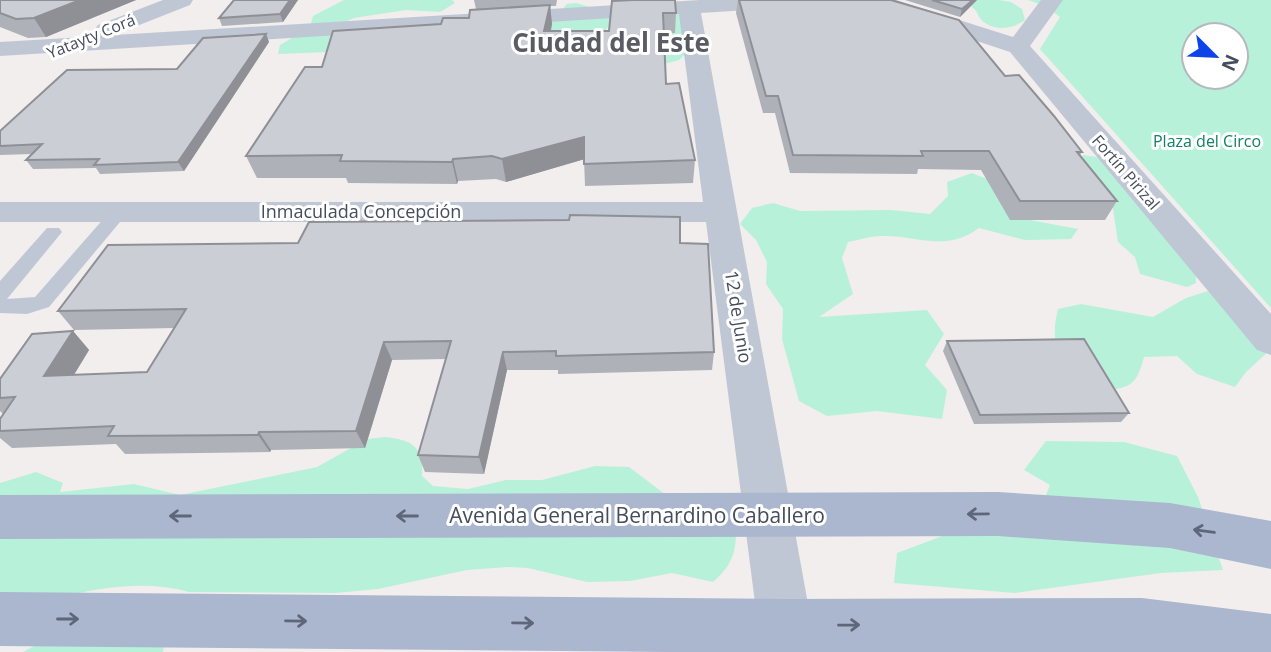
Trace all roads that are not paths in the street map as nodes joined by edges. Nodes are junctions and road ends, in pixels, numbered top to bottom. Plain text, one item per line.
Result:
1 (182, 0) edge
2 (808, 0) edge
3 (864, 0) edge
4 (1052, 0) edge
5 (689, 8) junction
6 (460, 11) edge
7 (75, 42) junction
8 (1018, 47) junction
9 (0, 49) edge
10 (0, 73) edge
11 (0, 212) edge
12 (119, 212) junction
13 (722, 212) junction
14 (53, 232) dead end
15 (0, 294) edge
16 (0, 306) edge
17 (1271, 340) edge
18 (768, 516) junction
19 (0, 517) edge
20 (1271, 545) edge
21 (0, 619) edge
22 (785, 626) junction
23 (974, 638) edge
24 (1271, 641) edge

1 - 7 street, Yatayty Corá
2 - 5 street
3 - 8 street
4 - 8 street
5 - 6 street
5 - 13 street, 12 de Junio
6 - 7 street
7 - 9 street
7 - 10 street, Yatayty Corá
8 - 17 street, Fortín Pirizal
11 - 12 street, Inmaculada Concepción
12 - 13 street, Inmaculada Concepción
12 - 16 lane
13 - 18 street, 12 de Junio
14 - 15 lane
18 -> 19 main road, Avenida General Bernardino Caballero
20 -> 18 main road, Avenida General Bernardino Caballero
18 - 22 street, 12 de Junio
21 -> 22 main road
22 -> 23 main road
23 - 24 main road

